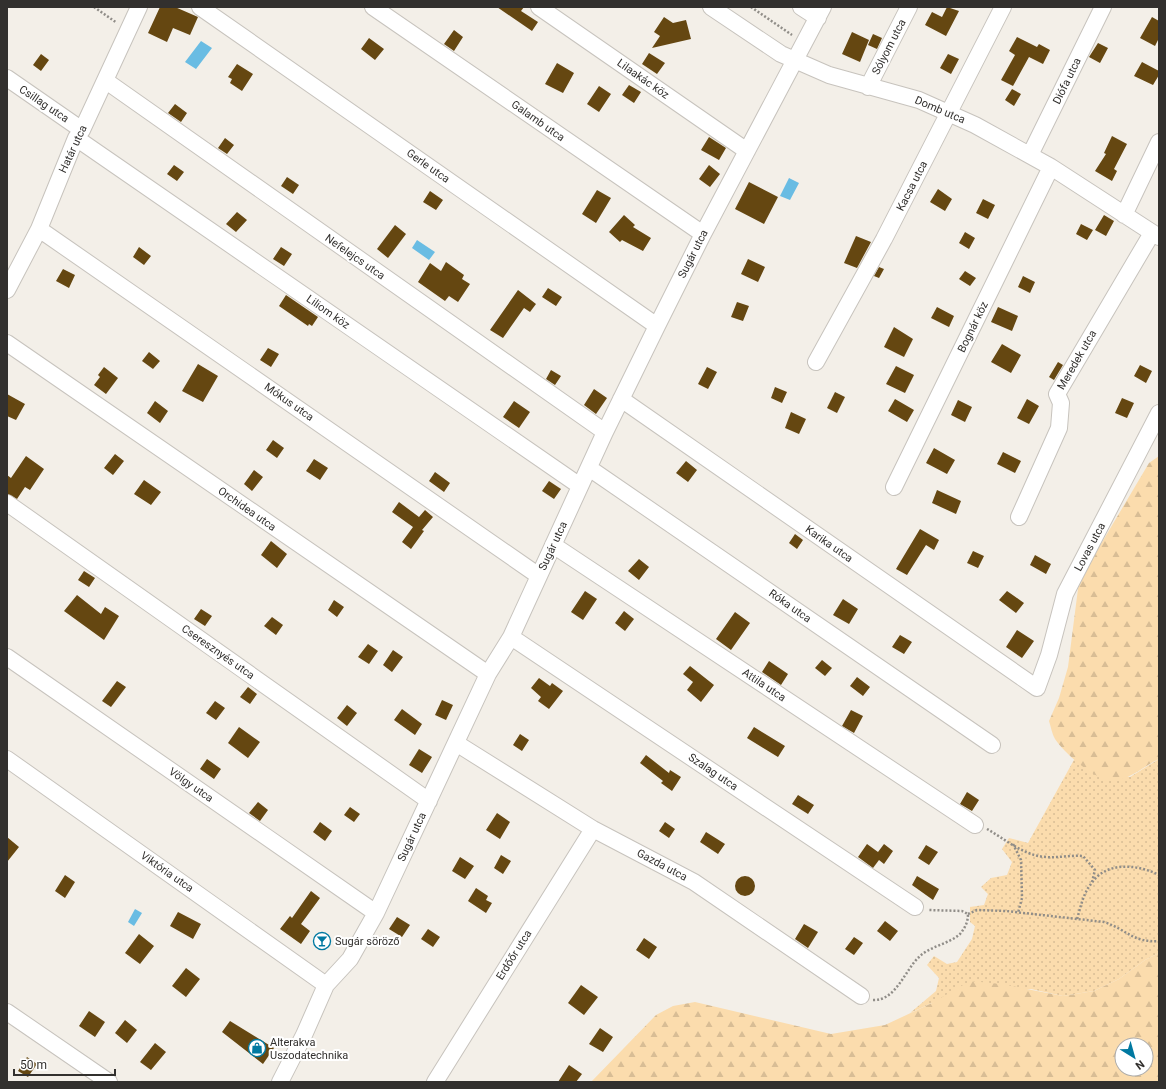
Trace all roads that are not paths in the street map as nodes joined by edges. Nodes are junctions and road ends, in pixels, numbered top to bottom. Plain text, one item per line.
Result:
1 (139, 7) edge
2 (200, 7) edge
3 (373, 7) edge
4 (539, 7) edge
5 (711, 7) edge
6 (801, 7) edge
7 (909, 7) edge
8 (1003, 7) edge
9 (1103, 7) edge
10 (820, 13) edge
11 (796, 60) junction
12 (7, 78) edge
13 (106, 81) junction
14 (868, 87) junction
15 (949, 113) junction
16 (79, 134) junction
17 (1159, 142) edge
18 (747, 151) junction
19 (1030, 155) junction
20 (1050, 168) junction
21 (1124, 215) junction
22 (39, 229) junction
23 (703, 234) junction
24 (1155, 235) edge
25 (7, 290) edge
26 (657, 326) junction
27 (7, 343) edge
28 (816, 362) dead end
29 (621, 399) junction
30 (1159, 413) edge
31 (605, 432) junction
32 (589, 468) junction
33 (580, 486) junction
34 (894, 487) dead end
35 (7, 503) edge
36 (1018, 517) dead end
37 (553, 545) junction
38 (539, 576) junction
39 (511, 637) junction
40 (7, 657) edge
41 (488, 674) junction
42 (1037, 688) joint
43 (456, 743) junction
44 (992, 745) dead end
45 (7, 759) edge
46 (429, 801) junction
47 (975, 825) road end
48 (593, 829) junction
49 (915, 907) road end
50 (376, 913) junction
51 (326, 985) junction
52 (861, 996) road end
53 (7, 1012) edge
54 (109, 1082) edge
55 (280, 1082) edge
56 (435, 1082) edge

1 - 13 street, Határ utca
2 - 26 street, Gerle utca
3 - 23 street, Galamb utca
4 - 18 street, Lilaakác köz
5 - 11 street, Domb utca
6 - 10 street
7 - 14 street, Sólyom utca
8 - 15 street, Kacsa utca
9 - 19 street, Diófa utca
10 - 11 street, Sugár utca
11 - 14 street, Domb utca
11 - 18 street, Sugár utca
12 - 16 street, Csillag utca
13 - 16 street, Határ utca
13 - 31 street, Nefelejcs utca
14 - 15 street, Domb utca
15 - 19 street, Domb utca
15 - 28 street, Kacsa utca
16 - 22 street, Határ utca
16 - 33 street, Liliom köz
17 - 21 street
18 - 23 street, Sugár utca
19 - 20 street, Domb utca
20 - 21 street, Domb utca
20 - 34 street, Bognár köz
21 - 24 street, Domb utca
22 - 25 street, Határ utca
22 - 38 street, Mókus utca
23 - 26 street, Sugár utca
24 - 36 street, Meredek utca
26 - 29 street, Sugár utca
27 - 41 street, Orchidea utca
29 - 31 street, Sugár utca
29 - 42 street, Karika utca
30 - 42 street, Lovas utca
31 - 32 street, Sugár utca
32 - 33 street, Sugár utca
32 - 44 street, Róka utca
33 - 37 street, Sugár utca
35 - 46 street, Cseresznyés utca
37 - 38 street, Sugár utca
37 - 47 street, Attila utca
38 - 39 street, Sugár utca
39 - 41 street, Sugár utca
39 - 49 street, Szalag utca
40 - 50 street, Völgy utca
41 - 43 street, Sugár utca
43 - 46 street, Sugár utca
43 - 48 street, Gazda utca
45 - 51 street, Viktória utca
46 - 50 street, Sugár utca
48 - 52 street, Gazda utca
48 - 56 street, Erdőőr utca
50 - 51 street, Sugár utca
51 - 55 street, Sugár utca
53 - 54 street

